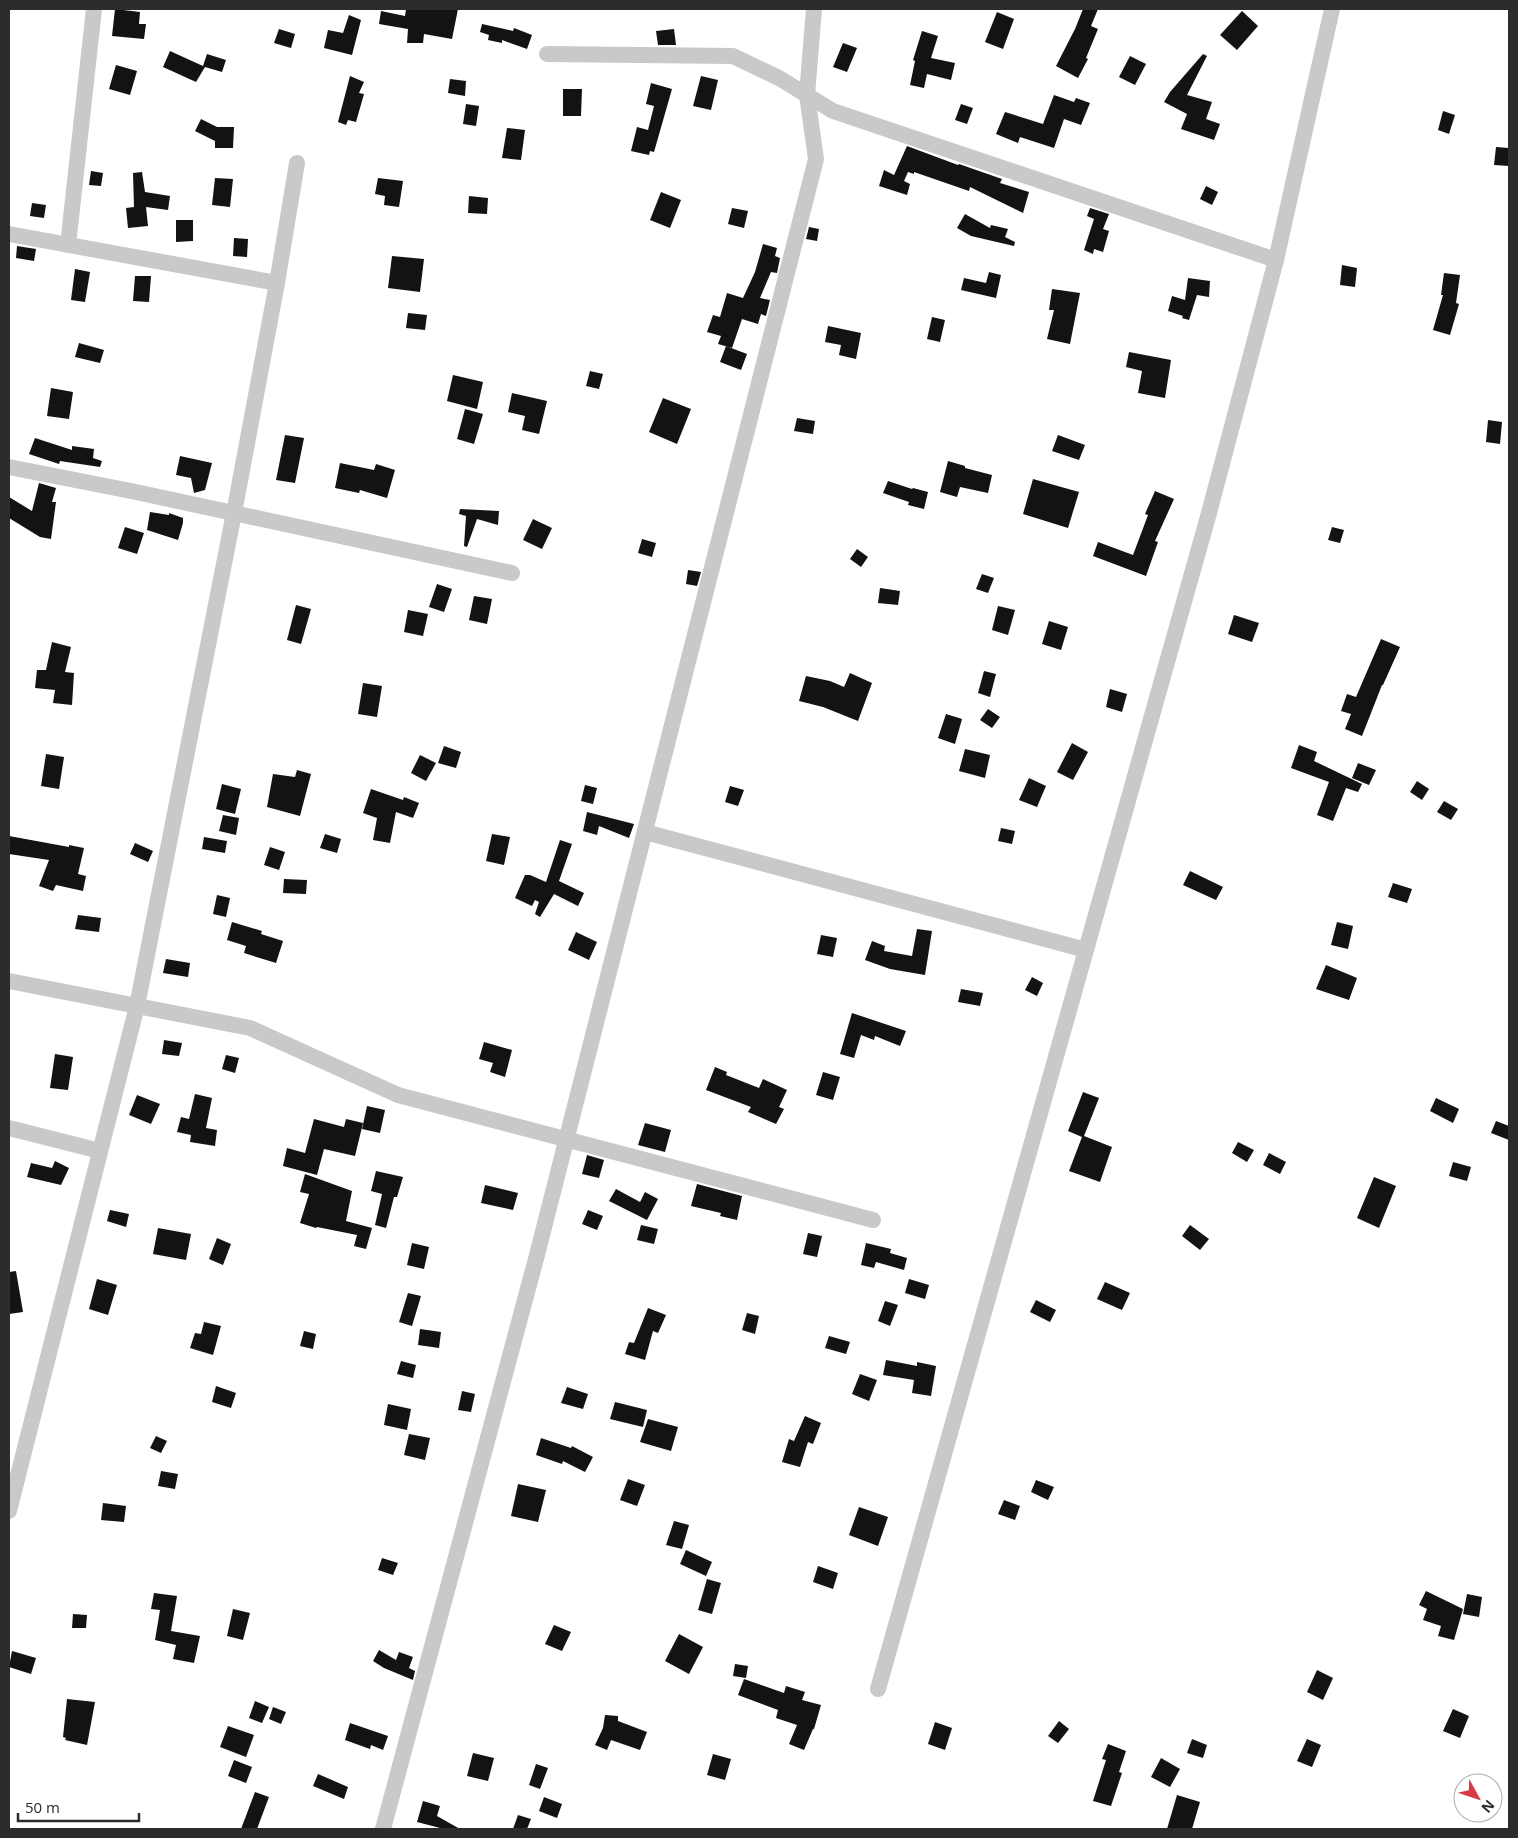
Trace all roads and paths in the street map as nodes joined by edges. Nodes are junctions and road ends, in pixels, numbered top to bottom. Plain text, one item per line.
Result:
1 (94, 9) edge
2 (814, 9) edge
3 (1332, 9) edge
4 (547, 54) dead end
5 (807, 95) junction
6 (297, 163) dead end
7 (9, 234) edge
8 (68, 245) junction
9 (1276, 260) junction
10 (277, 283) junction
11 (9, 467) edge
12 (234, 513) junction
13 (512, 573) dead end
14 (645, 832) junction
15 (1086, 950) junction
16 (9, 981) edge
17 (137, 1006) junction
18 (9, 1128) edge
19 (566, 1140) junction
20 (100, 1151) junction
21 (873, 1220) dead end
22 (9, 1511) edge
23 (878, 1689) dead end
24 (383, 1829) edge

1 - 8 street
2 - 5 street
3 - 9 street
4 - 5 street
5 - 9 street
5 - 14 street
6 - 10 street
7 - 8 street
8 - 10 street
9 - 15 street
10 - 12 street
11 - 12 street
12 - 13 street
12 - 17 street
14 - 15 street
14 - 19 street
15 - 23 street
16 - 17 street
17 - 19 street
17 - 20 street
18 - 20 street
19 - 21 street
19 - 24 street
20 - 22 street

